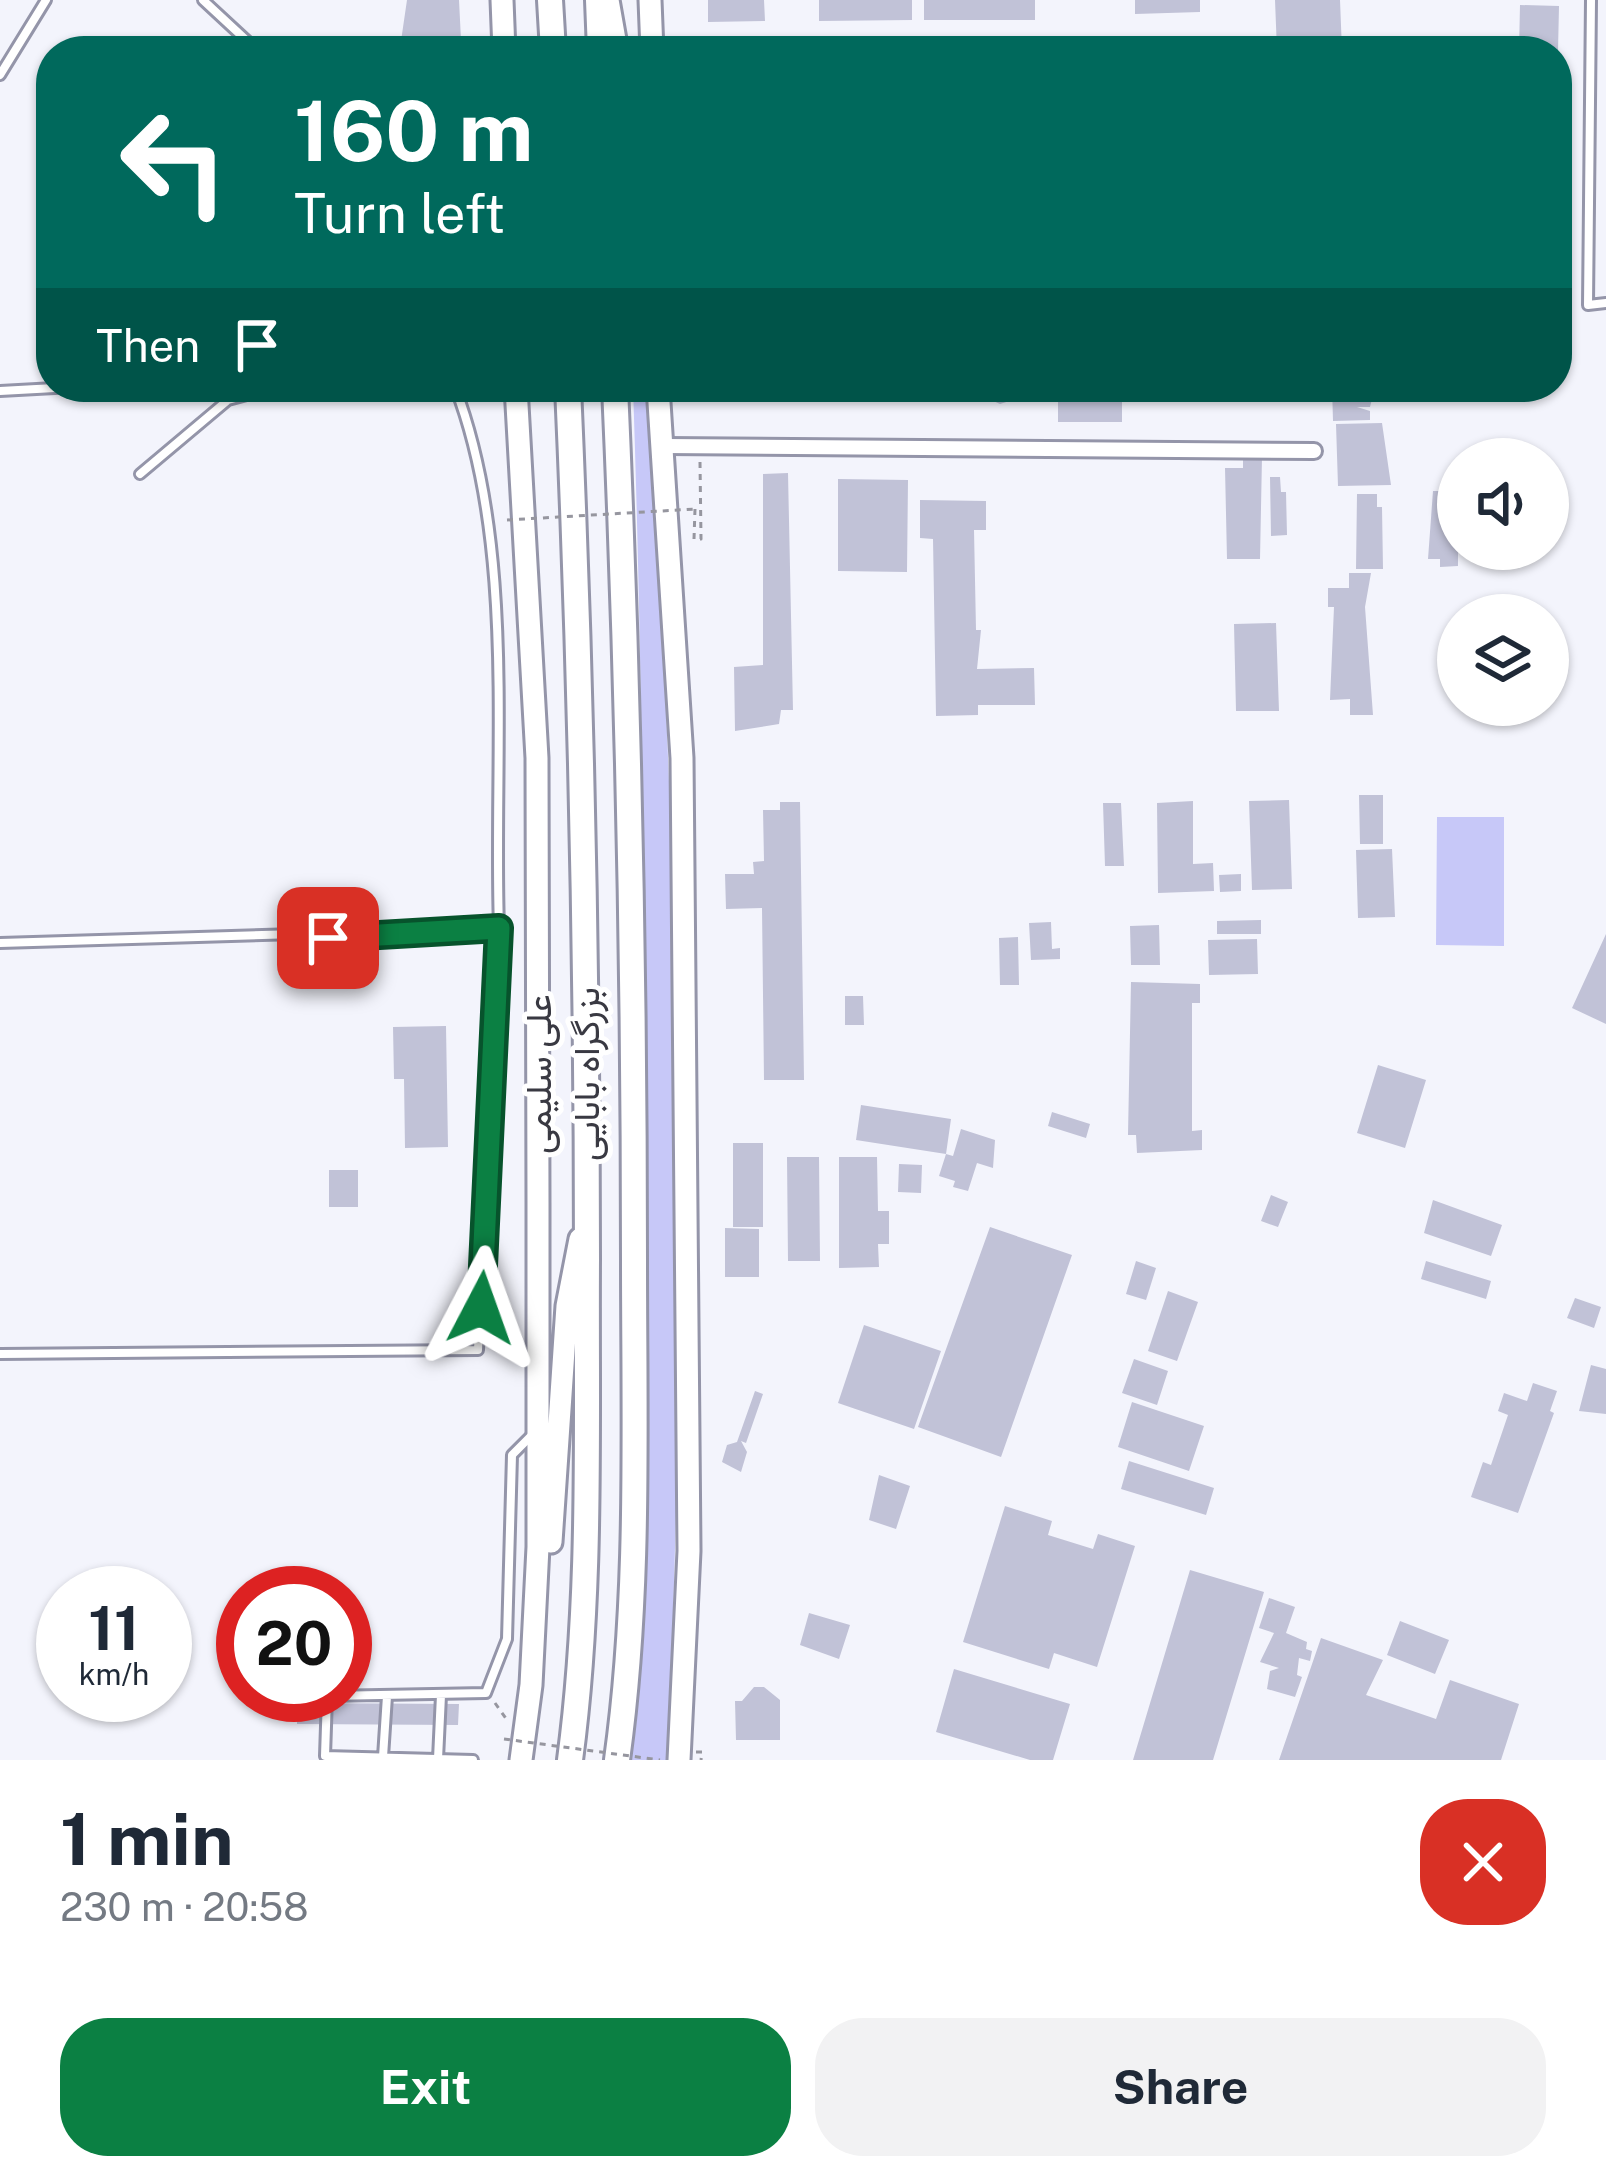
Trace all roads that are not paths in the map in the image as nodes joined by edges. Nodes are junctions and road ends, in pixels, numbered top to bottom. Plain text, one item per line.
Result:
1 (46, 0) edge
2 (203, 0) edge
3 (502, 0) edge
4 (550, 0) edge
5 (598, 0) edge
6 (608, 0) edge
7 (650, 0) edge
8 (1592, 0) edge
9 (242, 36) edge
10 (503, 36) edge
11 (552, 36) edge
12 (599, 36) edge
13 (614, 36) edge
14 (651, 36) edge
15 (0, 75) edge
16 (1606, 303) edge
17 (36, 389) edge
18 (0, 391) edge
19 (226, 402) edge
20 (461, 402) edge
21 (517, 402) edge
22 (569, 402) edge
23 (616, 402) edge
24 (662, 402) edge
25 (665, 446) junction
26 (1314, 451) dead end
27 (140, 474) dead end
28 (499, 928) junction
29 (0, 943) edge
30 (587, 1203) junction
31 (0, 1354) edge
32 (538, 1429) junction
33 (531, 1685) junction
34 (441, 1695) junction
35 (387, 1696) junction
36 (383, 1757) edge
37 (438, 1759) edge
38 (473, 1760) edge
39 (521, 1760) edge
40 (570, 1760) edge
41 (617, 1760) edge
42 (679, 1760) edge

1 - 15 lane
2 - 9 lane
3 - 10 main road
4 - 11 highway
5 - 12 highway
6 - 13 main road
7 - 14 main road
8 - 16 lane
17 - 18 lane
19 - 27 lane
20 - 28 lane
21 - 32 main road, علی سلیمی
22 - 30 highway, بزرگراه بابایی
23 - 41 highway, بزرگراه بابایی
24 - 25 main road
25 - 26 street
25 - 42 main road
28 - 29 lane
28 - 31 lane
30 - 33 main road
30 - 40 highway, بزرگراه بابایی
32 - 33 main road, علی سلیمی
32 - 34 lane
33 - 39 main road, علی سلیمی
34 - 35 lane
34 - 37 lane
35 - 36 lane
35 - 36 lane
36 - 37 lane
37 - 38 lane

